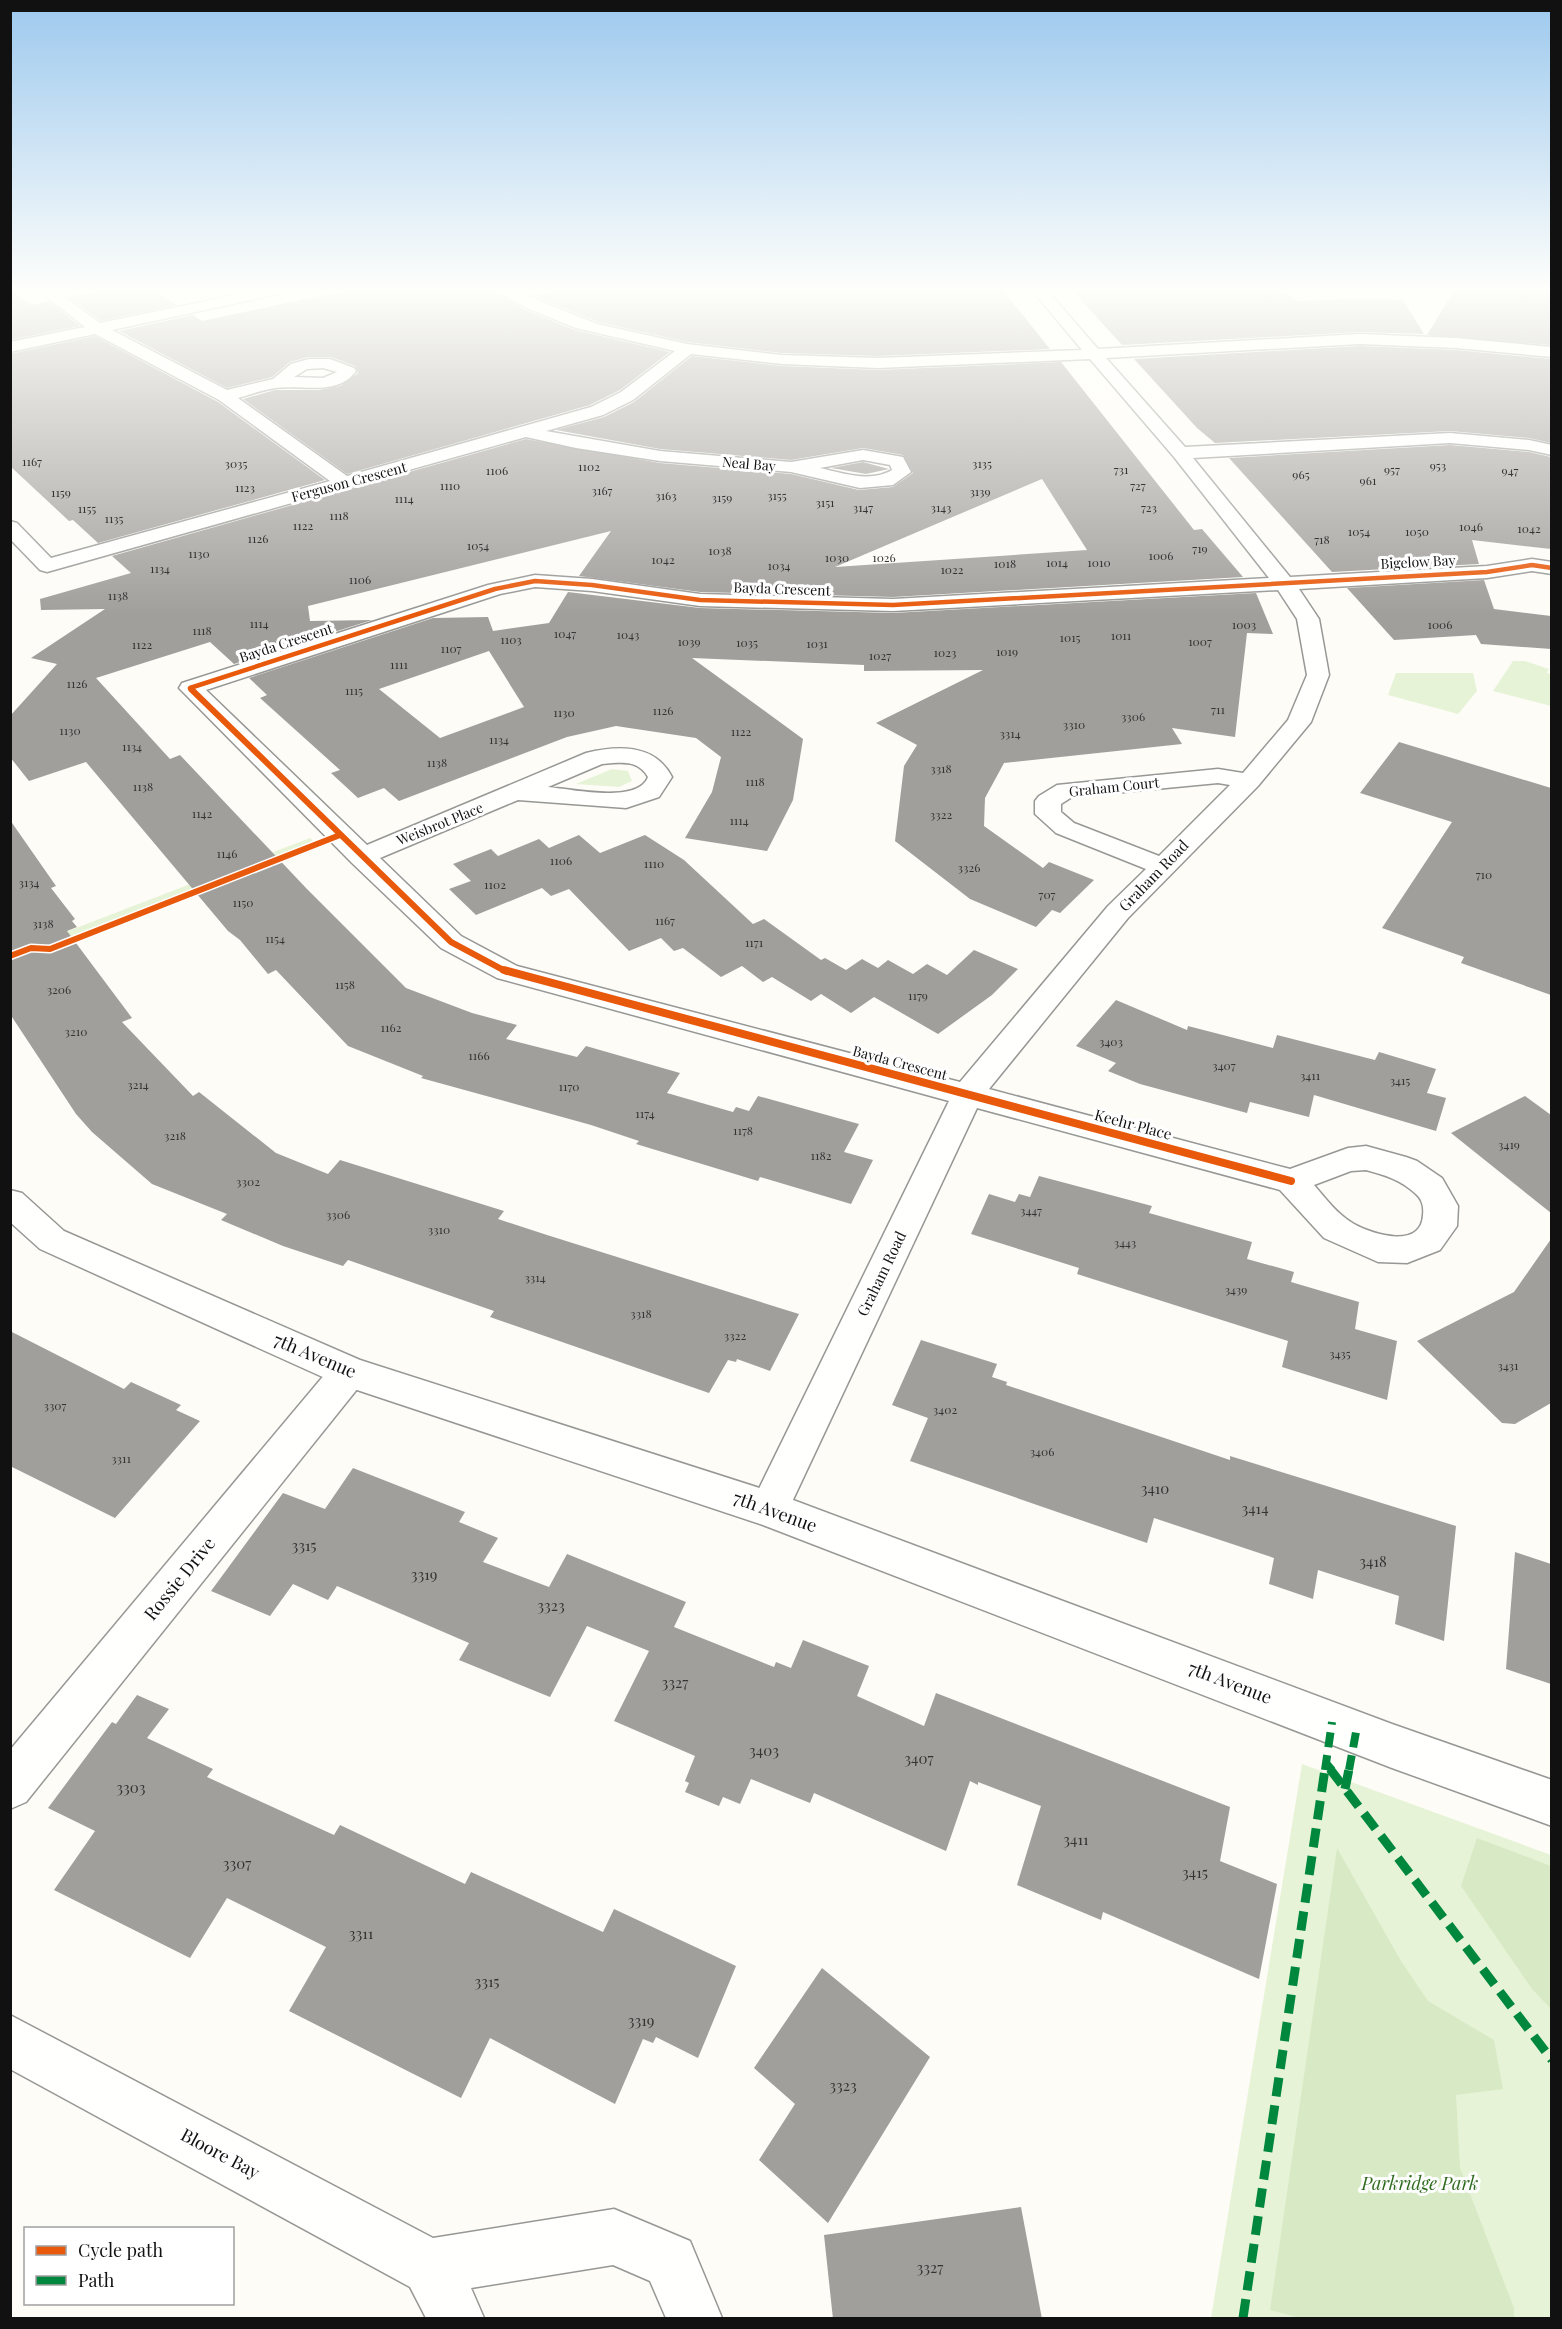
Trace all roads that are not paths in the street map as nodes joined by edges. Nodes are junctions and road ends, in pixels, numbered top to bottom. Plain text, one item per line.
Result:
1 (227, 398) edge
2 (621, 398) edge
3 (1132, 398) edge
4 (529, 432) junction
5 (1551, 450) edge
6 (1180, 453) junction
7 (791, 467) junction
8 (345, 483) junction
9 (10, 527) edge
10 (1551, 568) edge
11 (1487, 572) junction
12 (1285, 584) junction
13 (1530, 585) dead end
14 (1249, 782) junction
15 (518, 792) dead end
16 (361, 857) junction
17 (1162, 866) junction
18 (967, 1095) junction
19 (1291, 1181) dead end
20 (10, 1202) edge
21 (349, 1372) junction
22 (769, 1509) junction
23 (10, 1786) edge
24 (1551, 1803) edge
25 (10, 2041) edge
26 (430, 2267) junction
27 (456, 2319) edge
28 (694, 2319) edge

1 - 8 street
2 - 4 street, Ferguson Crescent
3 - 6 street, Graham Road
4 - 7 street, Neal Bay
4 - 8 street, Ferguson Crescent
5 - 6 street
6 - 12 street, Graham Road
7 - 7 street, Neal Bay
8 - 9 street, Ferguson Crescent
10 - 11 street, Bigelow Bay
11 - 12 street, Bigelow Bay
11 - 13 street, Bigelow Bay
12 - 14 street, Graham Road
12 - 16 street, Bayda Crescent
14 - 17 street, Graham Road
14 - 17 street, Graham Court
15 - 16 street, Weisbrot Place
16 - 18 street, Bayda Crescent
17 - 18 street, Graham Road
18 - 19 street, Keehr Place
18 - 22 street, Graham Road
20 - 21 street, 7th Avenue
21 - 22 street, 7th Avenue
21 - 23 street, Rossie Drive
22 - 24 street, 7th Avenue
25 - 26 street, Bloore Bay
26 - 27 street
26 - 28 street

